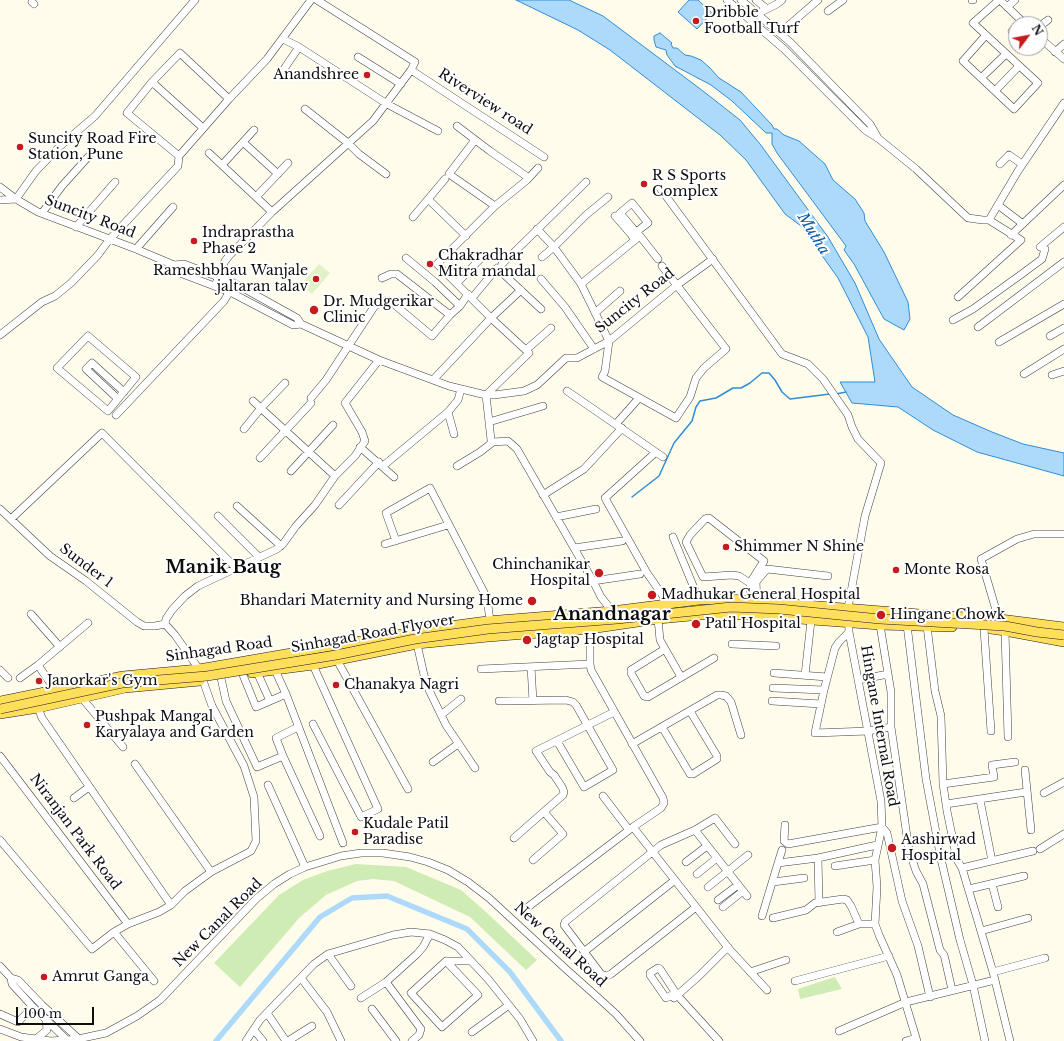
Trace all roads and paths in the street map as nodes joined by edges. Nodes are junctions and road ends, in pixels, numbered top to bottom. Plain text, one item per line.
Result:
1 (311, 0) edge
2 (317, 0) edge
3 (727, 0) edge
4 (741, 0) edge
5 (756, 0) edge
6 (782, 0) edge
7 (818, 0) edge
8 (843, 0) edge
9 (999, 0) edge
10 (1015, 0) edge
11 (194, 1) edge
12 (1007, 7) junction
13 (767, 9) junction
14 (828, 12) dead end
15 (757, 14) junction
16 (1015, 16) edge
17 (787, 27) dead end
18 (986, 35) junction
19 (283, 39) junction
20 (1064, 44) edge
21 (1048, 45) edge
22 (299, 47) junction
23 (1055, 52) junction
24 (1006, 54) junction
25 (358, 57) dead end
26 (1064, 59) edge
27 (1019, 66) junction
28 (284, 69) dead end
29 (411, 70) junction
30 (981, 78) junction
31 (152, 82) junction
32 (401, 84) junction
33 (995, 91) junction
34 (229, 99) junction
35 (1064, 103) edge
36 (388, 104) junction
37 (305, 109) dead end
38 (457, 126) dead end
39 (203, 128) junction
40 (254, 130) dead end
41 (438, 131) dead end
42 (879, 139) junction
43 (475, 140) junction
44 (244, 142) junction
45 (348, 143) junction
46 (209, 153) dead end
47 (88, 156) dead end
48 (179, 156) junction
49 (544, 156) dead end
50 (288, 163) dead end
51 (1000, 164) dead end
52 (1022, 164) junction
53 (222, 165) junction
54 (538, 168) dead end
55 (278, 174) junction
56 (386, 174) dead end
57 (529, 178) junction
58 (444, 179) dead end
59 (115, 182) dead end
60 (586, 182) dead end
61 (1064, 185) edge
62 (0, 187) edge
63 (660, 188) dead end
64 (256, 197) junction
65 (608, 197) dead end
66 (16, 199) junction
67 (428, 199) junction
68 (0, 200) edge
69 (998, 205) junction
70 (495, 206) junction
71 (173, 207) dead end
72 (272, 212) junction
73 (42, 213) junction
74 (412, 217) dead end
75 (989, 220) junction
76 (1023, 224) junction
77 (76, 227) junction
78 (1064, 227) edge
79 (537, 229) junction
80 (1011, 235) junction
81 (466, 236) junction
82 (635, 236) junction
83 (109, 240) junction
84 (554, 247) junction
85 (136, 249) junction
86 (484, 255) dead end
87 (542, 257) dead end
88 (406, 258) dead end
89 (713, 259) junction
90 (1064, 262) edge
91 (502, 264) dead end
92 (174, 265) junction
93 (218, 277) junction
94 (382, 278) dead end
95 (541, 279) dead end
96 (234, 283) junction
97 (457, 283) junction
98 (581, 284) junction
99 (677, 285) junction
100 (215, 286) junction
101 (521, 290) junction
102 (620, 291) dead end
103 (230, 292) junction
104 (470, 296) junction
105 (958, 297) dead end
106 (1064, 304) edge
107 (460, 306) junction
108 (541, 310) dead end
109 (595, 313) junction
110 (450, 315) junction
111 (491, 318) junction
112 (953, 320) dead end
113 (301, 324) junction
114 (978, 327) dead end
115 (551, 328) dead end
116 (1064, 328) edge
117 (0, 335) edge
118 (1050, 336) dead end
119 (609, 341) junction
120 (999, 342) dead end
121 (349, 347) junction
122 (594, 349) junction
123 (1064, 349) edge
124 (526, 350) junction
125 (379, 360) junction
126 (1064, 371) edge
127 (1024, 374) dead end
128 (1052, 375) dead end
129 (433, 380) junction
130 (285, 383) dead end
131 (461, 389) junction
132 (567, 391) dead end
133 (486, 394) junction
134 (121, 395) junction
135 (639, 398) junction
136 (253, 401) dead end
137 (128, 402) junction
138 (543, 406) dead end
139 (261, 408) junction
140 (448, 412) junction
141 (116, 415) dead end
142 (489, 422) junction
143 (333, 425) dead end
144 (619, 426) junction
145 (244, 429) dead end
146 (285, 431) junction
147 (454, 434) dead end
148 (493, 442) junction
149 (360, 447) junction
150 (308, 452) junction
151 (656, 452) junction
152 (663, 457) dead end
153 (260, 458) dead end
154 (381, 464) junction
155 (457, 466) dead end
156 (291, 472) dead end
157 (335, 476) junction
158 (394, 477) dead end
159 (543, 495) junction
160 (339, 504) dead end
161 (237, 506) dead end
162 (0, 509) edge
163 (596, 510) dead end
164 (218, 516) dead end
165 (556, 517) junction
166 (11, 519) junction
167 (448, 525) junction
168 (1064, 534) edge
169 (673, 537) dead end
170 (396, 541) junction
171 (622, 541) dead end
172 (384, 544) dead end
173 (281, 546) junction
174 (574, 548) junction
175 (260, 557) junction
176 (236, 568) junction
177 (640, 574) dead end
178 (828, 576) dead end
179 (593, 581) junction
180 (750, 583) junction
181 (699, 600) junction
182 (753, 600) junction
183 (665, 604) junction
184 (848, 608) junction
185 (612, 611) junction
186 (588, 613) junction
187 (31, 614) dead end
188 (994, 618) junction
189 (658, 619) junction
190 (490, 621) junction
191 (811, 621) junction
192 (88, 623) dead end
193 (166, 624) junction
194 (614, 625) junction
195 (880, 625) junction
196 (907, 625) junction
197 (927, 626) junction
198 (849, 627) junction
199 (1064, 628) edge
200 (590, 629) junction
201 (984, 629) junction
202 (1005, 631) junction
203 (1064, 635) edge
204 (1064, 642) edge
205 (417, 644) junction
206 (732, 644) dead end
207 (776, 646) dead end
208 (60, 647) junction
209 (665, 649) junction
210 (714, 658) dead end
211 (338, 660) junction
212 (590, 664) junction
213 (38, 665) junction
214 (313, 665) junction
215 (531, 667) junction
216 (199, 669) junction
217 (481, 669) dead end
218 (0, 670) edge
219 (275, 670) junction
220 (257, 672) junction
221 (774, 673) dead end
222 (888, 674) junction
223 (243, 675) junction
224 (805, 675) junction
225 (681, 677) junction
226 (827, 677) junction
227 (8, 678) dead end
228 (20, 678) dead end
229 (221, 678) junction
230 (203, 680) junction
231 (858, 680) junction
232 (773, 688) dead end
233 (55, 690) junction
234 (824, 690) junction
235 (286, 694) junction
236 (81, 697) junction
237 (461, 699) dead end
238 (0, 701) edge
239 (270, 701) junction
240 (499, 701) dead end
241 (533, 701) junction
242 (772, 701) dead end
243 (821, 704) junction
244 (0, 705) edge
245 (38, 708) junction
246 (0, 709) edge
247 (690, 711) junction
248 (614, 712) junction
249 (0, 714) edge
250 (441, 715) junction
251 (313, 724) dead end
252 (587, 724) junction
253 (298, 727) junction
254 (662, 727) junction
255 (891, 727) junction
256 (868, 731) junction
257 (990, 731) dead end
258 (741, 735) dead end
259 (1008, 737) dead end
260 (557, 740) junction
261 (458, 744) junction
262 (632, 744) junction
263 (123, 747) dead end
264 (0, 756) edge
265 (283, 756) junction
266 (432, 762) dead end
267 (1015, 762) dead end
268 (135, 764) dead end
269 (257, 767) junction
270 (475, 768) dead end
271 (1024, 770) dead end
272 (246, 772) junction
273 (1064, 782) edge
274 (943, 784) junction
275 (268, 785) dead end
276 (89, 787) junction
277 (408, 789) dead end
278 (1026, 792) junction
279 (1044, 793) dead end
280 (603, 796) dead end
281 (74, 798) dead end
282 (980, 800) junction
283 (946, 804) junction
284 (544, 812) junction
285 (785, 825) dead end
286 (882, 828) junction
287 (631, 829) junction
288 (695, 830) junction
289 (1031, 830) dead end
290 (1064, 834) edge
291 (320, 836) dead end
292 (514, 838) dead end
293 (0, 840) edge
294 (342, 843) dead end
295 (735, 844) dead end
296 (877, 845) junction
297 (707, 846) junction
298 (782, 850) dead end
299 (653, 852) junction
300 (748, 855) dead end
301 (717, 858) junction
302 (818, 858) junction
303 (534, 860) dead end
304 (875, 860) junction
305 (992, 861) junction
306 (686, 862) dead end
307 (778, 863) junction
308 (835, 866) dead end
309 (305, 867) junction
310 (962, 868) junction
311 (211, 872) junction
312 (728, 872) junction
313 (697, 874) dead end
314 (1024, 876) dead end
315 (804, 878) dead end
316 (675, 880) junction
317 (773, 882) junction
318 (738, 884) junction
319 (992, 884) junction
320 (708, 887) dead end
321 (969, 889) junction
322 (718, 900) dead end
323 (819, 902) junction
324 (171, 905) junction
325 (696, 907) junction
326 (723, 907) dead end
327 (998, 907) dead end
328 (524, 910) dead end
329 (762, 916) dead end
330 (773, 918) dead end
331 (1028, 918) dead end
332 (128, 924) junction
333 (859, 924) junction
334 (875, 924) junction
335 (981, 931) junction
336 (114, 932) junction
337 (837, 932) dead end
338 (430, 934) junction
339 (728, 947) junction
340 (584, 951) junction
341 (328, 954) junction
342 (889, 956) junction
343 (1045, 958) dead end
344 (786, 960) dead end
345 (446, 961) junction
346 (471, 961) junction
347 (0, 966) edge
348 (750, 972) junction
349 (993, 972) junction
350 (3, 975) edge
351 (11, 978) junction
352 (300, 978) junction
353 (995, 980) junction
354 (154, 981) dead end
355 (795, 981) dead end
356 (386, 982) junction
357 (973, 985) junction
358 (351, 986) dead end
359 (767, 990) dead end
360 (952, 990) junction
361 (677, 994) junction
362 (930, 997) junction
363 (361, 998) dead end
364 (668, 1002) dead end
365 (906, 1002) junction
366 (509, 1005) junction
367 (33, 1007) junction
368 (372, 1009) dead end
369 (267, 1013) junction
370 (0, 1014) edge
371 (46, 1019) junction
372 (312, 1026) dead end
373 (0, 1029) edge
374 (254, 1030) junction
375 (472, 1032) dead end
376 (840, 1032) dead end
377 (106, 1033) junction
378 (36, 1039) junction
379 (80, 1040) edge
380 (916, 1040) edge
381 (68, 1041) edge
382 (102, 1041) edge
383 (246, 1041) edge
384 (263, 1041) edge
385 (287, 1041) edge
386 (340, 1041) edge
387 (396, 1041) edge
388 (412, 1041) edge
389 (533, 1041) edge
390 (640, 1041) edge
391 (719, 1041) edge
392 (906, 1041) edge
393 (985, 1041) edge
394 (1010, 1041) edge

1 - 19 street
2 - 29 street
3 - 42 street
4 - 15 street
5 - 13 street
6 - 13 street
7 - 17 street
8 - 14 street
9 - 12 street
9 - 18 street
10 - 12 street
11 - 66 street
12 - 16 street
13 - 15 street
15 - 42 street
18 - 24 street
18 - 30 street
19 - 22 street
19 - 34 street
20 - 23 street
21 - 23 street
22 - 28 street
22 - 36 street
23 - 26 street
24 - 27 street
24 - 30 street
25 - 32 street
27 - 33 street
27 - 33 street
29 - 32 street
29 - 49 street, Riverview road
30 - 33 street
31 - 34 street
31 - 39 street
31 - 48 street
32 - 36 street
34 - 39 street
35 - 52 street
36 - 41 street
36 - 45 street
37 - 45 street
38 - 43 street
39 - 48 street
40 - 44 street
42 - 75 street
43 - 57 street
43 - 70 street
44 - 53 street
44 - 55 street
45 - 56 street
45 - 72 street
46 - 53 street
47 - 73 street
48 - 83 street
50 - 55 street
51 - 52 street
52 - 69 street
53 - 64 street
54 - 57 street
55 - 64 street
57 - 70 street
58 - 67 street
59 - 77 street
60 - 79 street
61 - 76 street
62 - 66 street, Suncity Road
63 - 89 street
64 - 72 street
65 - 84 street
66 - 68 street
66 - 73 street, Suncity Road
67 - 74 street
67 - 81 street
69 - 75 street
69 - 76 street
70 - 81 street
71 - 85 street
72 - 93 street
73 - 77 street, Suncity Road
75 - 80 street
76 - 80 street
77 - 83 street, Suncity Road
78 - 112 street
79 - 84 street
79 - 91 street
80 - 105 street
81 - 97 street
82 - 82 street
82 - 98 street
82 - 99 street
83 - 85 street, Suncity Road
83 - 117 street
84 - 87 street
84 - 98 street
85 - 92 street, Suncity Road
86 - 97 street
88 - 107 street
89 - 99 street, Suncity Road
89 - 184 street, Hingane Internal Road
90 - 114 street
92 - 93 street, Suncity Road
92 - 100 street, Suncity Road
93 - 96 street, Suncity Road
93 - 100 street
94 - 110 street
95 - 122 street
96 - 103 street
96 - 113 street, Suncity Road
97 - 104 street
98 - 109 street
99 - 119 street, Suncity Road
99 - 135 street
100 - 103 street, Suncity Road
101 - 104 street
101 - 108 street
101 - 111 street
102 - 109 street
103 - 113 street, Suncity Road
103 - 137 street
104 - 107 street
104 - 111 street
106 - 120 street
107 - 110 street
109 - 119 street
110 - 121 street
111 - 124 street
111 - 129 street
113 - 121 street, Suncity Road
115 - 124 street
116 - 118 street
119 - 122 street, Suncity Road
119 - 135 street
121 - 125 street, Suncity Road
121 - 146 street
122 - 133 street, Suncity Road
123 - 127 street
124 - 133 street
125 - 129 street, Suncity Road
125 - 149 street
126 - 128 street
129 - 131 street, Suncity Road
130 - 139 street
131 - 133 street, Suncity Road
131 - 140 street
132 - 144 street
133 - 142 street
134 - 134 street
134 - 134 street
134 - 137 street
135 - 144 street
136 - 139 street
137 - 141 street
138 - 142 street
139 - 145 street
139 - 146 street
140 - 147 street
140 - 154 street
142 - 148 street
143 - 150 street
144 - 151 street
144 - 159 street
146 - 150 street
146 - 153 street
148 - 155 street
148 - 159 street
149 - 154 street
149 - 157 street
150 - 156 street
150 - 157 street
151 - 152 street
151 - 183 street
154 - 158 street
154 - 160 street
157 - 173 street
159 - 165 street
161 - 173 street
162 - 166 street, Sunder 1
163 - 165 street
164 - 175 street
165 - 174 street
166 - 176 street
166 - 193 street, Sunder 1
167 - 170 street
167 - 170 street
167 - 190 street
168 - 188 street
169 - 181 street
170 - 172 street
171 - 174 street
173 - 175 street
174 - 179 street
175 - 176 street
176 - 193 street
177 - 179 street
178 - 182 street
179 - 185 street
180 - 180 street
180 - 182 street
181 - 182 main road, Sinhagad Road
181 - 183 main road, Sinhagad Road
182 - 184 main road, Sinhagad Road
183 - 185 main road, Sinhagad Road
184 - 188 main road, Sinhagad Road
184 - 198 street, Hingane Internal Road
185 - 186 main road, Sinhagad Road
185 - 194 street
186 - 190 main road, Sinhagad Road
186 - 200 street
187 - 208 street
188 - 199 main road, Sinhagad Road
189 - 191 main road, Sinhagad Road
189 - 194 main road, Sinhagad Road
189 - 209 street
190 - 216 main road, Sinhagad Road
191 - 198 main road, Sinhagad Road
191 - 224 street
192 - 208 street
193 - 216 street
194 - 200 main road, Sinhagad Road
195 - 196 main road, Sinhagad Road
195 - 198 main road, Sinhagad Road
195 - 222 street
196 - 197 main road, Sinhagad Road
196 - 357 street
197 - 201 main road, Sinhagad Road
197 - 274 street
198 - 226 street
198 - 231 street, Hingane Internal Road
199 - 244 main road, Sinhagad Road Flyover, bridge
200 - 205 main road, Sinhagad Road
200 - 212 street
201 - 202 main road, Sinhagad Road
201 - 257 street
202 - 204 main road, Sinhagad Road
202 - 259 street
203 - 246 main road, Sinhagad Road Flyover, bridge
205 - 211 main road, Sinhagad Road
205 - 250 street
206 - 207 street
208 - 213 street
209 - 225 street
209 - 225 street
210 - 225 street
211 - 214 main road, Sinhagad Road
211 - 277 street
212 - 215 street
212 - 248 street
213 - 228 street
213 - 233 street
214 - 219 main road, Sinhagad Road
214 - 251 street
215 - 217 street
215 - 241 street
216 - 230 street
216 - 233 main road, Sinhagad Road
218 - 227 street
219 - 220 main road, Sinhagad Road
219 - 235 street
220 - 223 main road, Sinhagad Road
220 - 239 street
221 - 224 street
222 - 231 street
222 - 255 street
223 - 229 main road, Sinhagad Road
223 - 239 street
224 - 226 street
226 - 234 street
229 - 230 main road, Sinhagad Road
229 - 269 street
230 - 236 main road, Sinhagad Road
230 - 272 street
231 - 256 street, Hingane Internal Road
232 - 234 street
233 - 238 main road, Sinhagad Road
234 - 243 street
235 - 239 street
235 - 253 street
236 - 245 main road, Sinhagad Road
236 - 263 street
237 - 250 street
240 - 241 street
241 - 252 street
242 - 243 street
243 - 256 street
245 - 249 main road, Sinhagad Road
245 - 276 street
247 - 254 street
247 - 254 street
247 - 258 street
248 - 252 street
248 - 262 street
250 - 261 street
252 - 260 street
252 - 260 street
253 - 265 street
253 - 294 street
254 - 262 street
255 - 256 street
255 - 360 street
256 - 286 street, Hingane Internal Road
260 - 284 street
261 - 266 street
261 - 270 street
262 - 287 street
264 - 332 street, Niranjan Park Road
265 - 269 street
265 - 291 street
267 - 274 street
268 - 311 street
269 - 272 street
271 - 278 street
272 - 311 street
273 - 279 street
274 - 283 street
275 - 309 street
276 - 281 street
276 - 324 street
278 - 282 street
278 - 289 street
280 - 287 street
282 - 283 street
282 - 305 street
283 - 310 street
284 - 292 street
284 - 303 street
285 - 286 street
286 - 296 street, Hingane Internal Road
286 - 362 street
287 - 299 street
287 - 328 street
288 - 295 street
288 - 297 street
288 - 299 street
290 - 305 street
293 - 336 street
296 - 302 street
296 - 304 street, Hingane Internal Road
297 - 301 street
297 - 306 street
298 - 307 street
299 - 316 street
299 - 340 street
300 - 312 street
301 - 312 street
301 - 313 street
302 - 307 street
302 - 323 street
304 - 308 street
304 - 334 street, Hingane Internal Road
305 - 310 street
307 - 317 street
309 - 377 street, New Canal Road
309 - 390 street, New Canal Road
310 - 321 street
311 - 324 street
312 - 318 street
312 - 320 street
314 - 319 street
315 - 317 street
316 - 325 street
316 - 340 street
317 - 329 street
318 - 322 street
318 - 326 street
319 - 321 street
319 - 327 street
321 - 335 street
323 - 330 street
323 - 333 street
324 - 332 street
325 - 339 street
325 - 340 street
331 - 335 street
332 - 336 street
333 - 334 street
333 - 337 street
334 - 342 street, Hingane Internal Road
335 - 349 street
336 - 354 street
338 - 341 street
338 - 346 street
338 - 356 street
339 - 348 street
339 - 361 street
341 - 352 street
341 - 358 street
342 - 355 street
342 - 365 street, Hingane Internal Road
343 - 349 street
344 - 348 street
345 - 345 street
345 - 346 street
346 - 366 street
347 - 350 street
348 - 359 street
349 - 353 street
350 - 351 street
351 - 367 street
351 - 379 street
352 - 369 street
352 - 386 street
353 - 357 street
353 - 394 street
356 - 363 street
356 - 388 street
357 - 360 street
357 - 393 street
360 - 362 street
361 - 364 street
361 - 391 street
362 - 365 street
365 - 376 street
365 - 380 street, Hingane Internal Road
366 - 375 street
366 - 389 street
367 - 370 street
367 - 371 street
368 - 387 street
369 - 374 street
369 - 385 street
371 - 378 street
371 - 381 street
372 - 385 street
373 - 378 street, New Canal Road
374 - 383 street
374 - 384 street
377 - 379 street, New Canal Road
377 - 382 street
378 - 381 street, New Canal Road
379 - 381 street, New Canal Road
380 - 392 street

